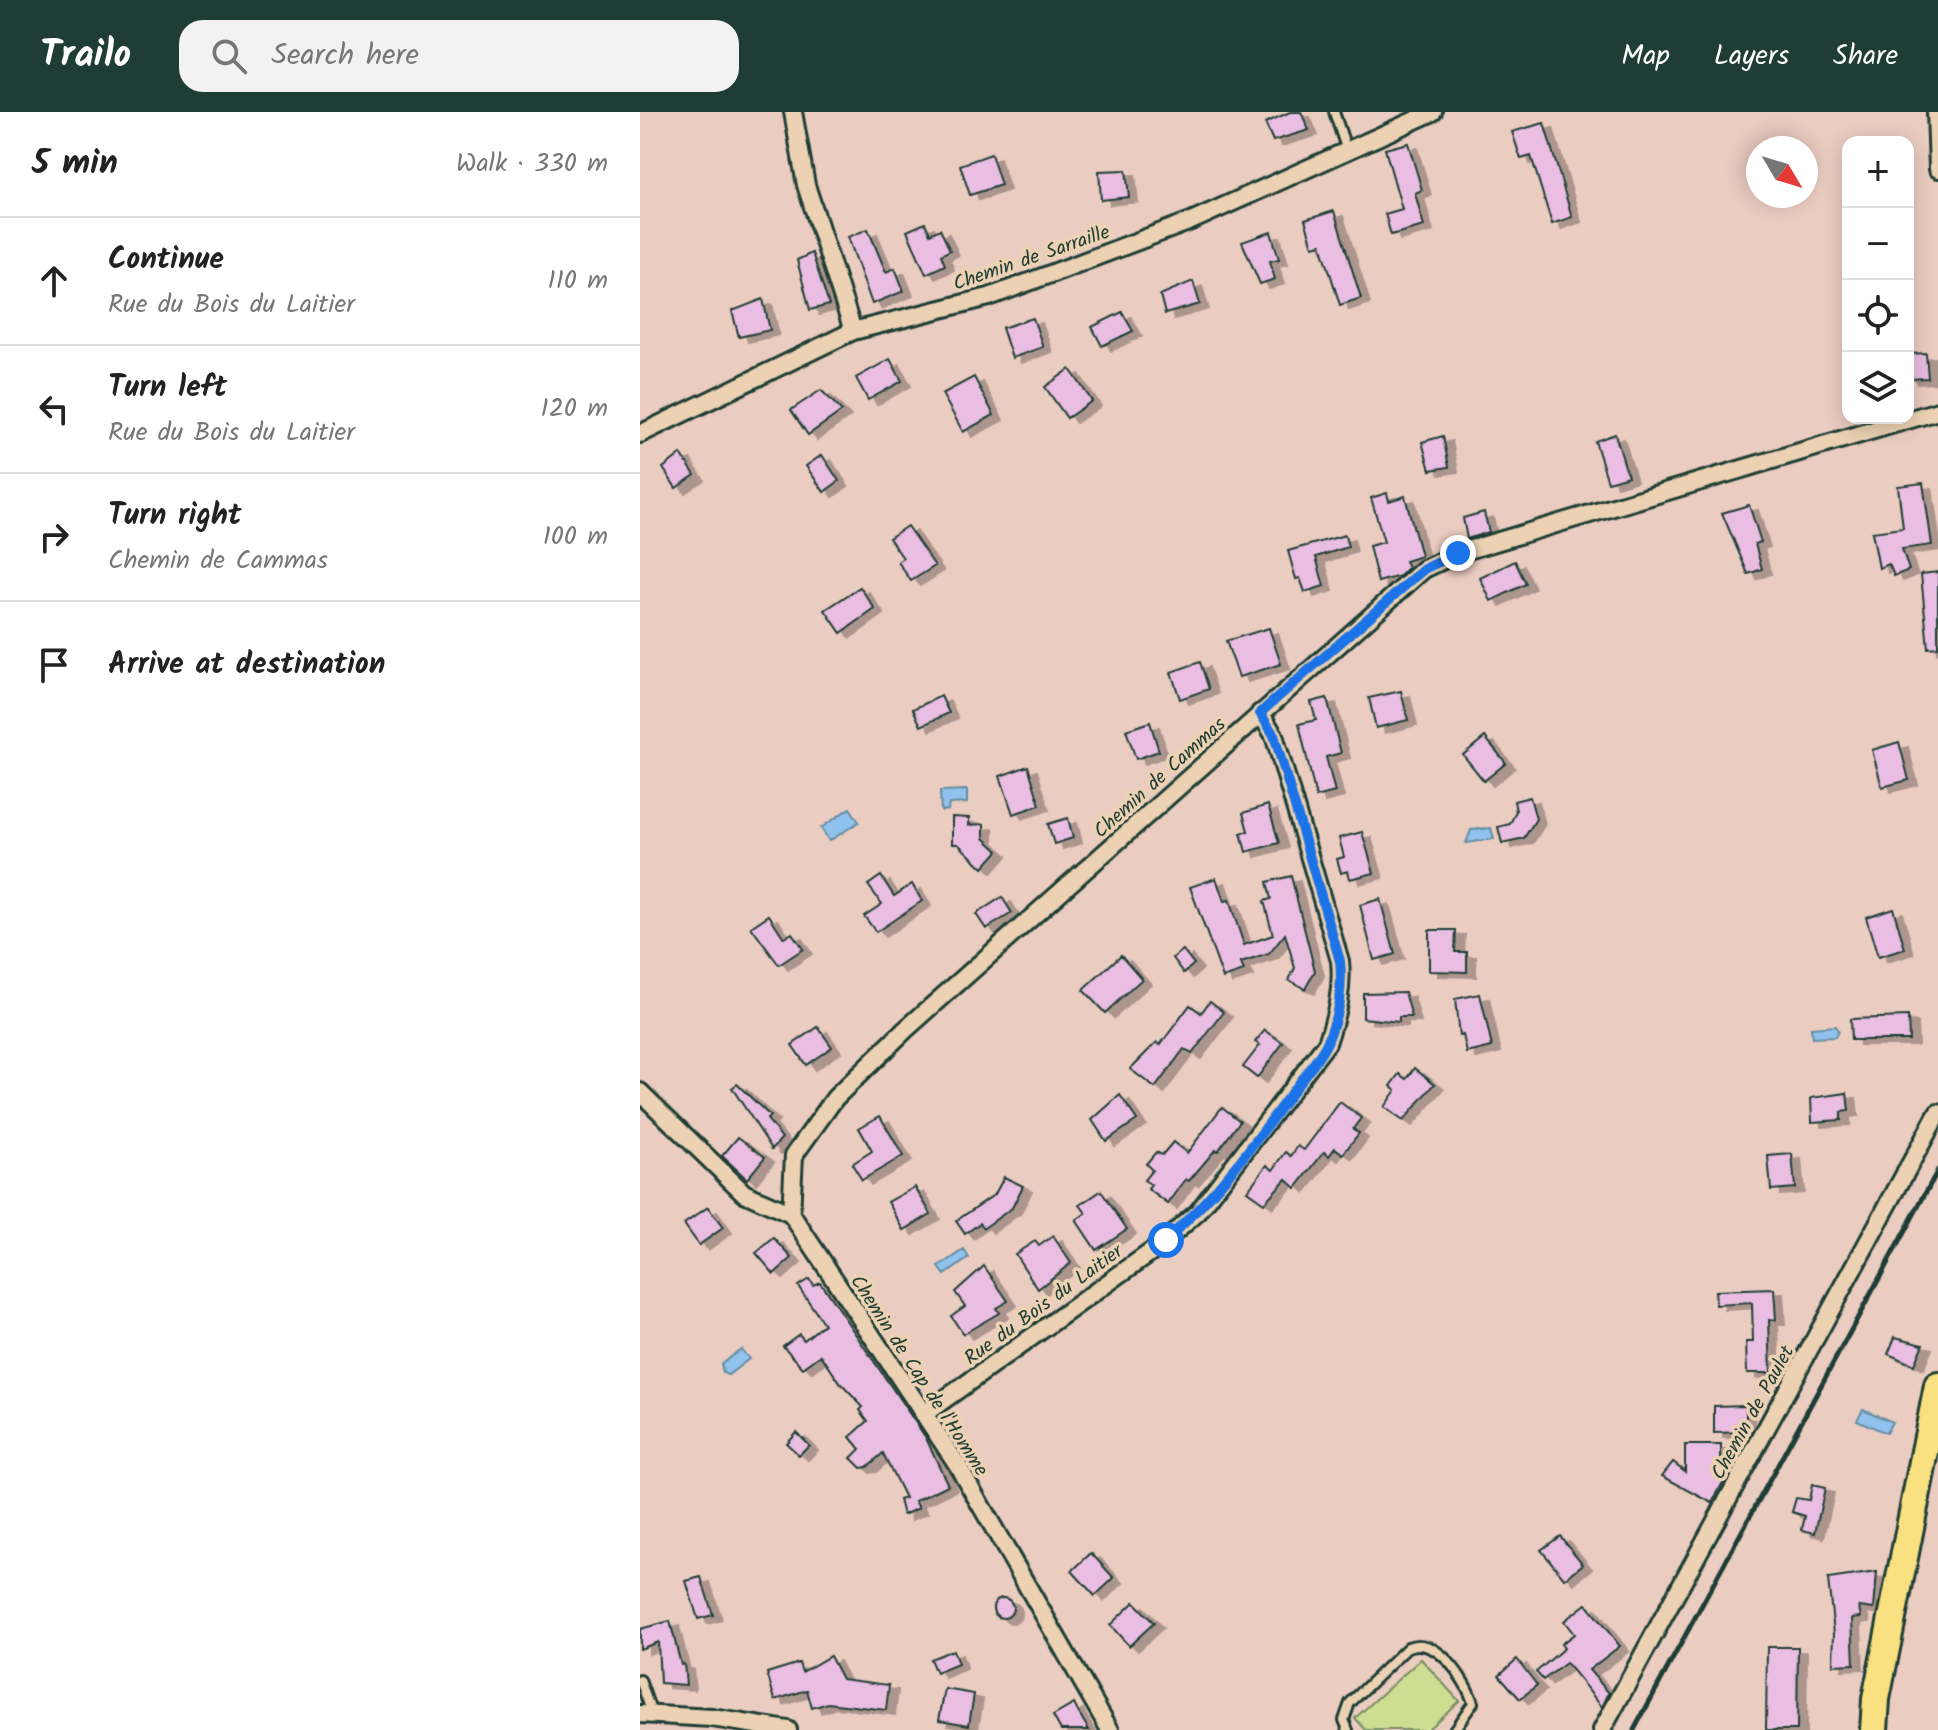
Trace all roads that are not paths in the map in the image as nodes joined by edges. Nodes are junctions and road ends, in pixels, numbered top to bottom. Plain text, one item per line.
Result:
1 (793, 112) edge
2 (1334, 112) edge
3 (1433, 112) edge
4 (1936, 112) edge
5 (1347, 151) junction
6 (1938, 169) edge
7 (853, 331) junction
8 (1938, 411) edge
9 (640, 434) edge
10 (1260, 713) junction
11 (640, 1092) edge
12 (1938, 1113) edge
13 (791, 1214) junction
14 (1938, 1386) edge
15 (924, 1414) junction
16 (640, 1680) edge
17 (646, 1715) edge
18 (717, 1724) edge
19 (788, 1730) edge
20 (1110, 1730) edge
21 (1348, 1730) edge
22 (1454, 1730) edge
23 (1602, 1730) edge
24 (1874, 1730) edge

1 - 7 street
2 - 5 lane
3 - 5 street, Chemin de Sarraille
4 - 6 street
5 - 7 street, Chemin de Sarraille
7 - 9 street, Chemin de Sarraille
8 - 10 street, Chemin de Cammas
10 - 13 street, Chemin de Cammas
10 - 15 street, Rue du Bois du Laitier
11 - 13 street
12 - 23 street, Chemin de Paulet
13 - 15 street, Chemin de Cap de l'Homme
14 - 24 main road
15 - 20 street, Chemin de Cap de l'Homme
16 - 17 lane
17 - 18 street
18 - 19 street
21 - 22 lane

